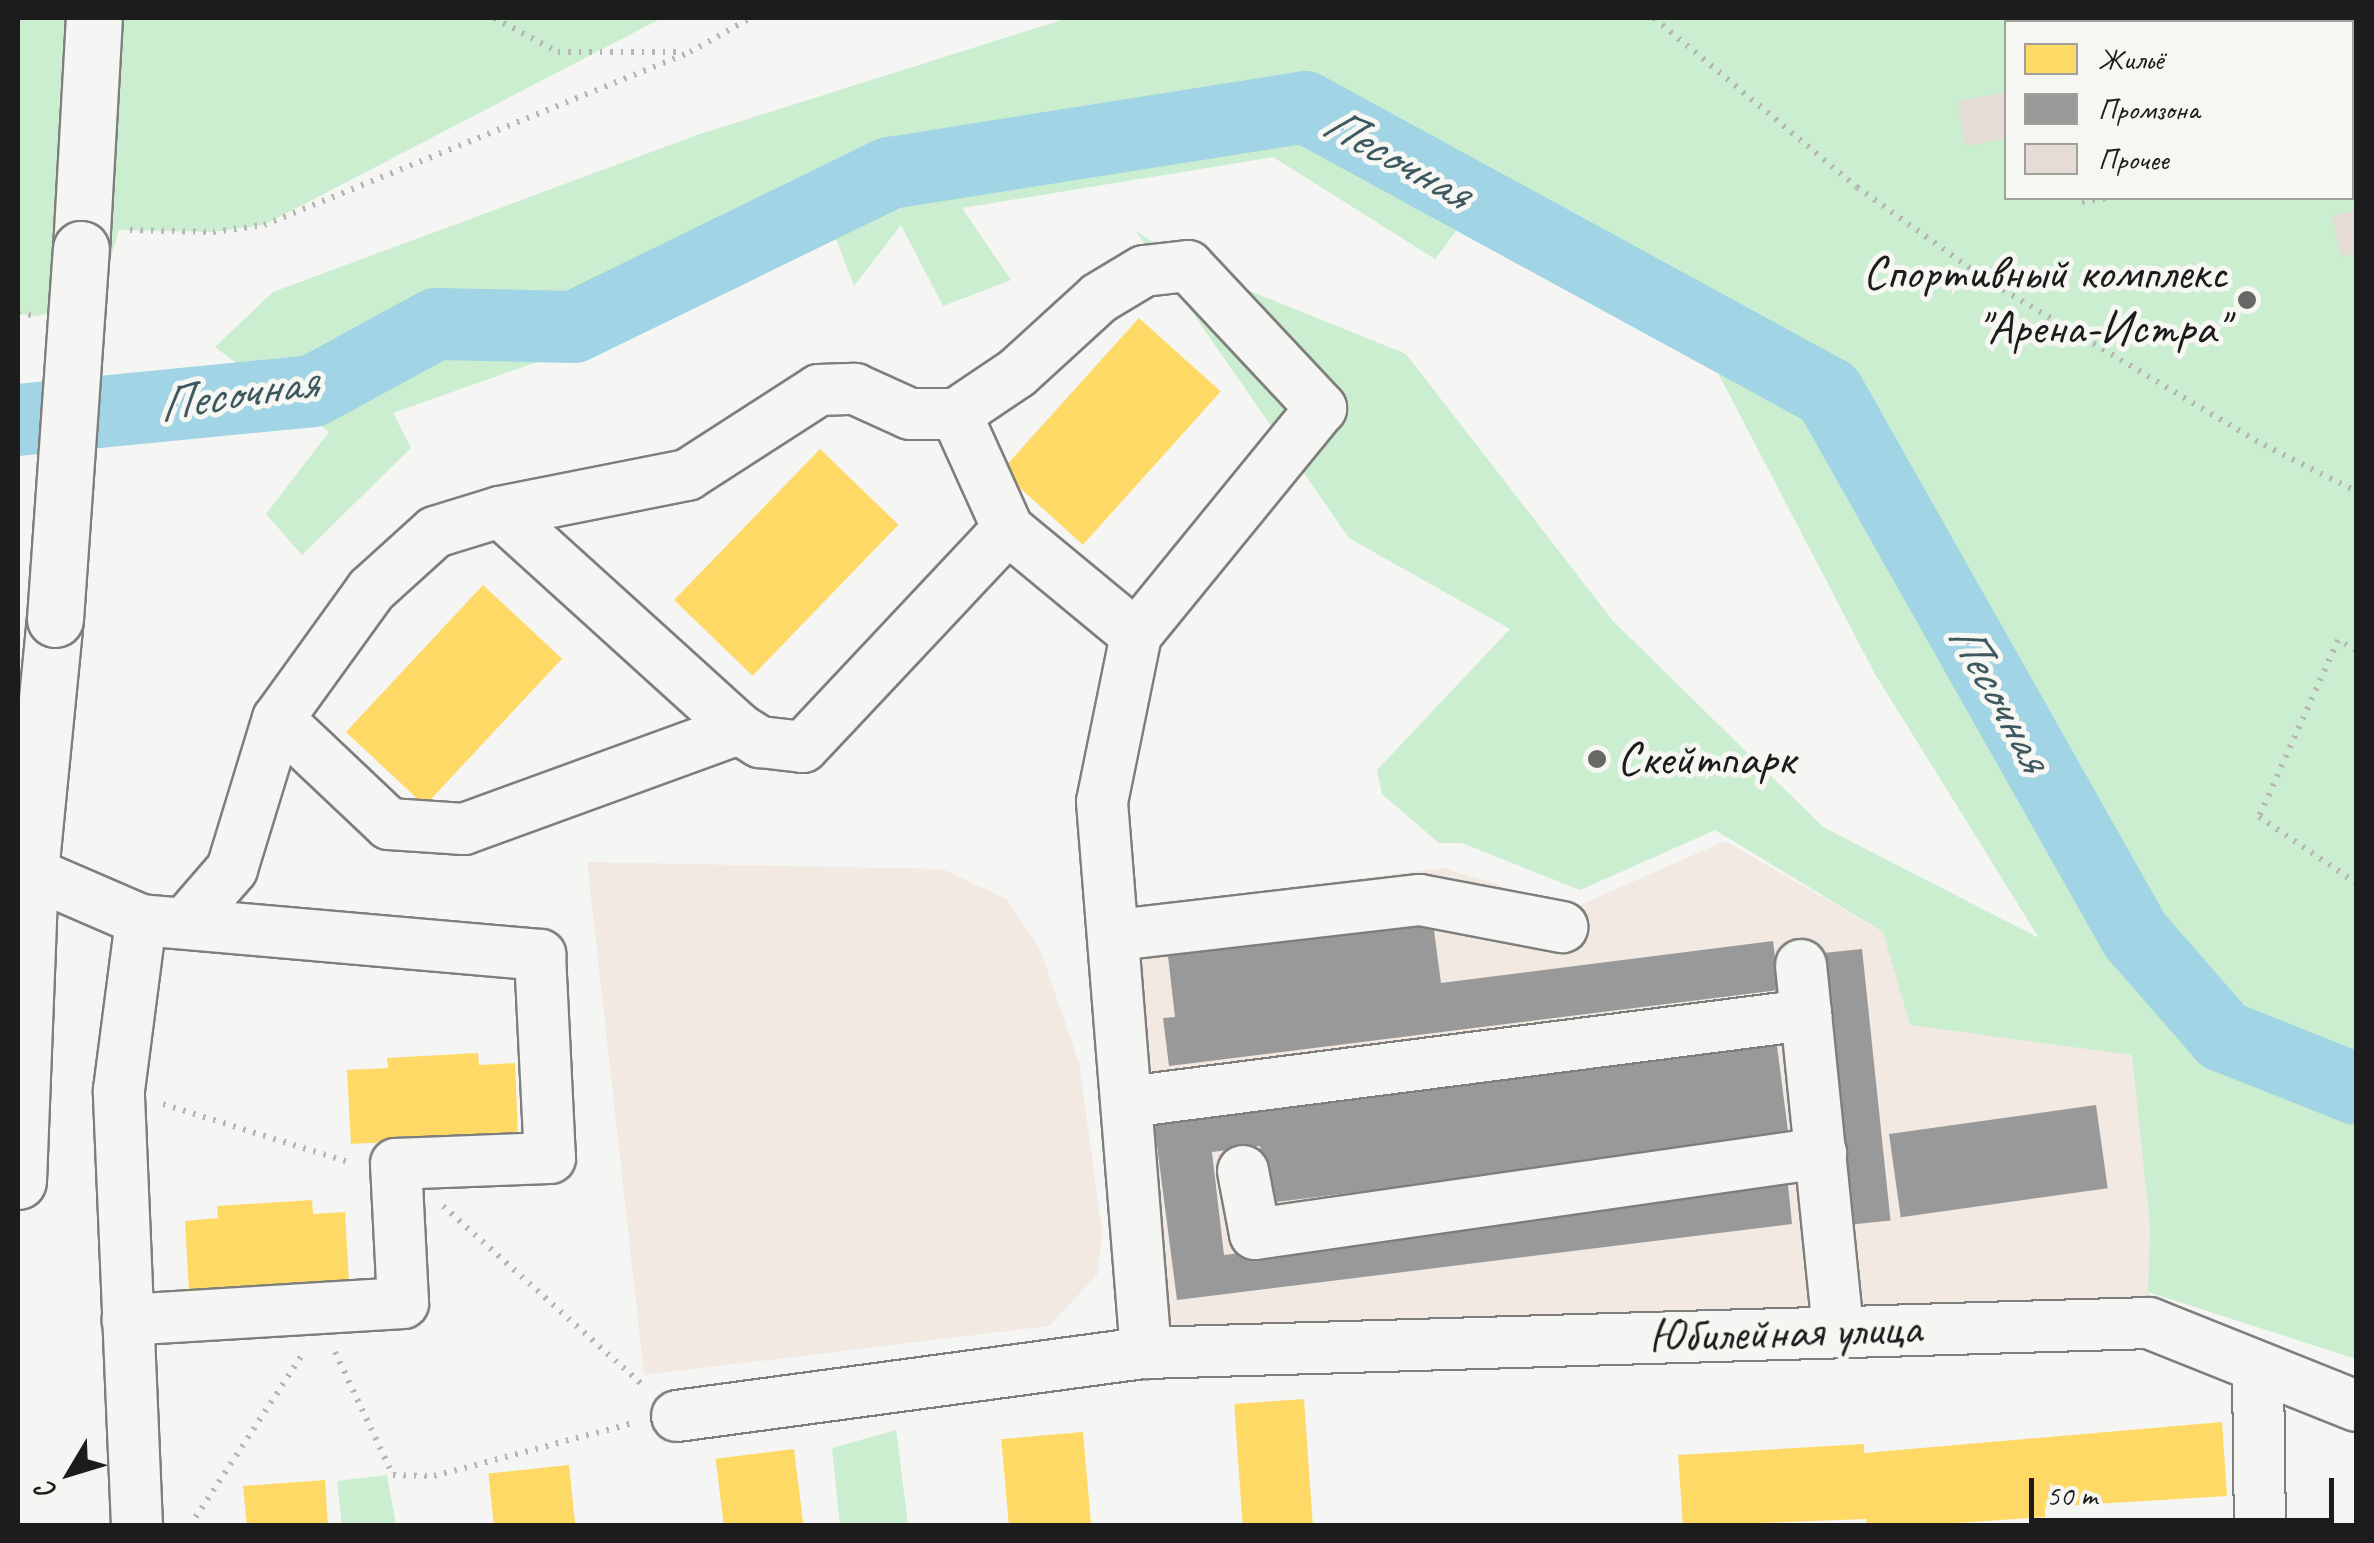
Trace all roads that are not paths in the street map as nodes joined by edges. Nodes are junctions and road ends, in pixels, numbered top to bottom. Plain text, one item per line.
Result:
1 (94, 18) edge
2 (956, 414) junction
3 (500, 512) junction
4 (1008, 529) junction
5 (1136, 635) junction
6 (278, 720) junction
7 (740, 729) junction
8 (30, 872) junction
9 (164, 921) junction
10 (1562, 927) dead end
11 (1116, 935) junction
12 (1801, 966) dead end
13 (1806, 1016) junction
14 (1128, 1102) junction
15 (1821, 1153) junction
16 (1243, 1172) dead end
17 (18, 1181) edge
18 (128, 1320) junction
19 (1838, 1330) junction
20 (1146, 1353) junction
21 (2258, 1370) junction
22 (2356, 1406) edge
23 (677, 1416) road end
24 (138, 1526) edge
25 (2260, 1526) edge

1 - 8 main road, bridge
2 - 3 street
2 - 4 street
2 - 5 street
3 - 6 street
3 - 7 street
4 - 5 street
4 - 7 street
5 - 11 street
6 - 7 street
6 - 9 street
8 - 9 street
8 - 17 main road
9 - 18 street
9 - 18 street
10 - 11 street
11 - 14 street
12 - 13 street
13 - 14 street
13 - 15 street
14 - 20 street
15 - 16 street
15 - 19 street
18 - 24 street
19 - 20 street, Юбилейная улица
19 - 21 street, Юбилейная улица
20 - 23 street, Юбилейная улица
21 - 22 street, Юбилейная улица
21 - 25 street

